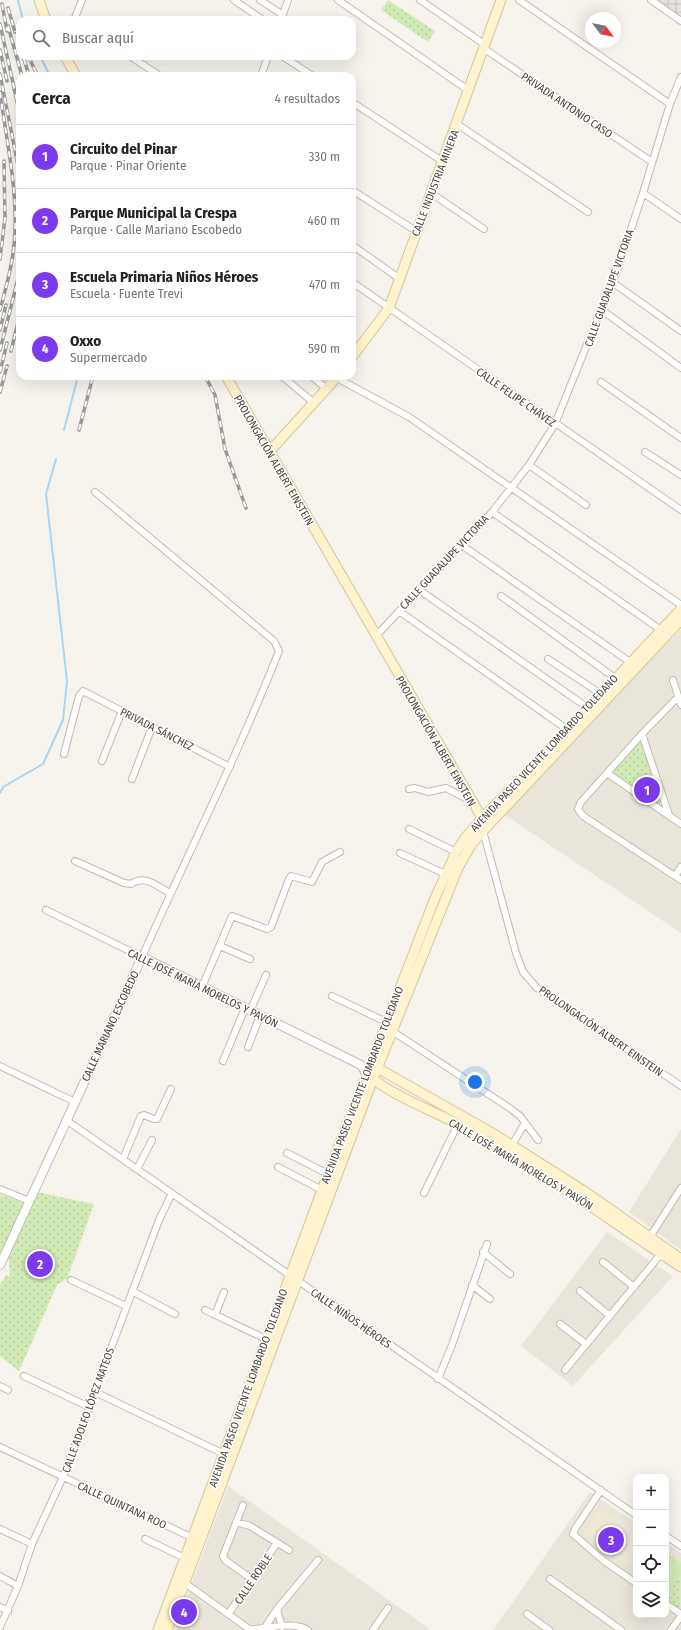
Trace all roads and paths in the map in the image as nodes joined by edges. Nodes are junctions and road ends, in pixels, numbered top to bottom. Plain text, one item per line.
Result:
1 (39, 0) edge
2 (82, 0) edge
3 (234, 0) edge
4 (260, 0) edge
5 (288, 0) edge
6 (338, 0) edge
7 (420, 0) edge
8 (501, 0) edge
9 (519, 0) edge
10 (651, 0) edge
11 (45, 16) edge
12 (76, 16) edge
13 (257, 16) edge
14 (280, 16) edge
15 (283, 16) edge
16 (681, 21) edge
17 (483, 46) junction
18 (66, 60) edge
19 (136, 60) edge
20 (267, 60) edge
21 (288, 60) edge
22 (74, 72) edge
23 (154, 72) edge
24 (262, 72) edge
25 (307, 72) edge
26 (681, 77) edge
27 (468, 90) junction
28 (670, 104) junction
29 (356, 105) edge
30 (457, 124) junction
31 (442, 161) junction
32 (652, 162) junction
33 (356, 193) edge
34 (431, 193) junction
35 (643, 193) junction
36 (588, 212) dead end
37 (681, 219) edge
38 (484, 229) dead end
39 (416, 231) junction
40 (356, 249) edge
41 (400, 279) junction
42 (612, 282) junction
43 (356, 285) edge
44 (389, 308) junction
45 (602, 310) junction
46 (681, 331) edge
47 (356, 352) edge
48 (681, 368) edge
49 (228, 380) edge
50 (287, 380) edge
51 (316, 380) edge
52 (334, 380) edge
53 (342, 380) edge
54 (601, 382) dead end
55 (327, 389) junction
56 (314, 403) junction
57 (555, 424) junction
58 (681, 438) edge
59 (270, 451) junction
60 (645, 452) dead end
61 (529, 465) junction
62 (681, 475) edge
63 (512, 487) junction
64 (95, 492) dead end
65 (586, 506) dead end
66 (681, 510) edge
67 (492, 512) junction
68 (460, 544) junction
69 (418, 589) junction
70 (501, 596) dead end
71 (681, 605) edge
72 (681, 609) edge
73 (399, 611) junction
74 (681, 620) edge
75 (681, 629) edge
76 (665, 630) junction
77 (376, 636) junction
78 (548, 659) dead end
79 (630, 662) junction
80 (615, 678) junction
81 (673, 680) dead end
82 (601, 694) junction
83 (678, 698) junction
84 (681, 705) edge
85 (588, 708) junction
86 (122, 711) junction
87 (152, 727) junction
88 (568, 730) junction
89 (642, 734) junction
90 (64, 754) dead end
91 (102, 762) dead end
92 (230, 768) junction
93 (607, 773) junction
94 (132, 779) dead end
95 (409, 789) dead end
96 (472, 802) junction
97 (670, 815) junction
98 (482, 818) junction
99 (681, 824) edge
100 (409, 829) dead end
101 (483, 831) junction
102 (340, 852) dead end
103 (456, 852) junction
104 (400, 853) dead end
105 (75, 861) dead end
106 (681, 867) edge
107 (445, 874) junction
108 (675, 876) junction
109 (681, 880) edge
110 (170, 893) junction
111 (46, 910) dead end
112 (220, 946) junction
113 (142, 957) junction
114 (250, 959) dead end
115 (266, 975) dead end
116 (202, 987) junction
117 (332, 996) dead end
118 (248, 1010) junction
119 (260, 1016) junction
120 (386, 1022) junction
121 (392, 1031) junction
122 (248, 1047) dead end
123 (224, 1061) dead end
124 (360, 1065) junction
125 (0, 1066) edge
126 (374, 1066) junction
127 (370, 1076) junction
128 (681, 1086) edge
129 (171, 1089) dead end
130 (75, 1102) junction
131 (66, 1120) junction
132 (525, 1123) junction
133 (458, 1124) junction
134 (491, 1138) junction
135 (152, 1140) dead end
136 (538, 1140) dead end
137 (512, 1145) junction
138 (287, 1153) dead end
139 (123, 1159) junction
140 (278, 1167) dead end
141 (137, 1168) junction
142 (328, 1174) junction
143 (681, 1188) edge
144 (0, 1189) edge
145 (322, 1190) junction
146 (172, 1193) junction
147 (424, 1193) dead end
148 (29, 1201) junction
149 (650, 1238) junction
150 (487, 1244) dead end
151 (483, 1252) junction
152 (661, 1254) junction
153 (681, 1258) edge
154 (603, 1262) dead end
155 (0, 1265) edge
156 (681, 1267) edge
157 (510, 1274) dead end
158 (294, 1278) junction
159 (71, 1280) dead end
160 (472, 1285) junction
161 (634, 1287) junction
162 (132, 1291) junction
163 (580, 1291) dead end
164 (224, 1292) dead end
165 (490, 1299) dead end
166 (126, 1306) junction
167 (205, 1310) dead end
168 (175, 1314) dead end
169 (215, 1315) junction
170 (610, 1316) junction
171 (560, 1324) dead end
172 (266, 1339) junction
173 (586, 1344) junction
174 (565, 1370) dead end
175 (24, 1376) dead end
176 (438, 1378) junction
177 (0, 1386) edge
178 (8, 1390) dead end
179 (95, 1392) junction
180 (89, 1407) junction
181 (0, 1447) edge
182 (224, 1454) junction
183 (63, 1477) junction
184 (601, 1490) junction
185 (243, 1504) dead end
186 (633, 1513) edge
187 (236, 1522) junction
188 (0, 1529) edge
189 (669, 1538) edge
190 (145, 1539) dead end
191 (197, 1540) junction
192 (277, 1543) junction
193 (32, 1544) junction
194 (681, 1546) edge
195 (289, 1550) dead end
196 (185, 1558) junction
197 (318, 1560) dead end
198 (0, 1576) edge
199 (550, 1579) dead end
200 (181, 1580) junction
201 (253, 1580) junction
202 (635, 1582) edge
203 (18, 1586) junction
204 (669, 1606) edge
205 (0, 1607) edge
206 (388, 1608) dead end
207 (277, 1609) junction
208 (8, 1611) junction
209 (229, 1613) junction
210 (527, 1614) dead end
211 (681, 1615) edge
212 (0, 1627) edge
213 (282, 1627) junction
214 (293, 1628) edge
215 (248, 1629) edge
216 (264, 1629) junction
217 (158, 1630) edge
218 (167, 1630) edge
219 (307, 1630) edge
220 (373, 1630) edge
221 (549, 1630) edge
222 (621, 1630) edge
223 (671, 1630) edge

1 - 11 main road
2 - 12 street
3 - 13 street
4 - 14 street
5 - 15 street
6 - 27 street
7 - 17 street, PRIVADA ANTONIO CASO
8 - 17 main road, CALLE INDUSTRIA MINERA
9 - 28 street
10 - 16 street
17 - 27 main road, CALLE INDUSTRIA MINERA
17 - 32 street, PRIVADA ANTONIO CASO
18 - 22 main road
19 - 23 street
20 - 24 street
21 - 25 street
26 - 28 street, CALLE GUADALUPE VICTORIA
27 - 30 main road, CALLE INDUSTRIA MINERA
28 - 32 street, CALLE GUADALUPE VICTORIA
29 - 31 street
30 - 31 main road, CALLE INDUSTRIA MINERA
30 - 36 street
31 - 34 main road, CALLE INDUSTRIA MINERA
32 - 35 street, CALLE GUADALUPE VICTORIA
33 - 39 street
34 - 38 street
34 - 39 main road, CALLE INDUSTRIA MINERA
35 - 37 street
35 - 42 street, CALLE GUADALUPE VICTORIA
39 - 41 main road, CALLE INDUSTRIA MINERA
40 - 41 street
41 - 44 main road, CALLE INDUSTRIA MINERA
42 - 45 street, CALLE GUADALUPE VICTORIA
42 - 46 street
43 - 44 street, CALLE FELIPE CHÁVEZ
44 - 47 main road, CALLE INDUSTRIA MINERA
44 - 57 street, CALLE FELIPE CHÁVEZ
45 - 48 street
45 - 57 street, CALLE GUADALUPE VICTORIA
49 - 59 main road, PROLONGACIÓN ALBERT EINSTEIN
50 - 56 street
51 - 55 street
52 - 55 main road
53 - 63 street
54 - 58 street
55 - 56 main road
56 - 59 main road
57 - 61 street, CALLE GUADALUPE VICTORIA
57 - 66 street, CALLE FELIPE CHÁVEZ
59 - 77 main road, PROLONGACIÓN ALBERT EINSTEIN
60 - 62 street
61 - 63 street, CALLE GUADALUPE VICTORIA
61 - 65 street
63 - 67 street, CALLE GUADALUPE VICTORIA
63 - 71 street
64 - 92 street, CALLE MARIANO ESCOBEDO
67 - 68 street, CALLE GUADALUPE VICTORIA
67 - 76 street
68 - 69 street, CALLE GUADALUPE VICTORIA
68 - 79 street
69 - 73 street, CALLE GUADALUPE VICTORIA
69 - 85 street
70 - 80 street
72 - 76 main road, AVENIDA PASEO VICENTE LOMBARDO TOLEDANO
73 - 77 street, CALLE GUADALUPE VICTORIA
73 - 88 street
74 - 76 main road, AVENIDA PASEO VICENTE LOMBARDO TOLEDANO
75 - 76 main road
76 - 79 main road, AVENIDA PASEO VICENTE LOMBARDO TOLEDANO
76 - 101 main road, AVENIDA PASEO VICENTE LOMBARDO TOLEDANO
77 - 96 main road, PROLONGACIÓN ALBERT EINSTEIN
78 - 82 street
79 - 80 main road, AVENIDA PASEO VICENTE LOMBARDO TOLEDANO
80 - 82 main road, AVENIDA PASEO VICENTE LOMBARDO TOLEDANO
81 - 83 street
82 - 85 main road, AVENIDA PASEO VICENTE LOMBARDO TOLEDANO
83 - 84 street
83 - 89 street
85 - 88 main road, AVENIDA PASEO VICENTE LOMBARDO TOLEDANO
86 - 87 street, PRIVADA SÁNCHEZ
86 - 90 street, PRIVADA SÁNCHEZ
86 - 91 street
87 - 92 street, PRIVADA SÁNCHEZ
87 - 94 street
88 - 98 main road, AVENIDA PASEO VICENTE LOMBARDO TOLEDANO
89 - 93 street
89 - 97 street
92 - 110 street, CALLE MARIANO ESCOBEDO
93 - 97 street
93 - 108 street
95 - 96 street
96 - 98 main road, PROLONGACIÓN ALBERT EINSTEIN
97 - 99 street
98 - 101 main road, PROLONGACIÓN ALBERT EINSTEIN
98 - 103 main road, AVENIDA PASEO VICENTE LOMBARDO TOLEDANO
100 - 103 street
101 - 121 main road, AVENIDA PASEO VICENTE LOMBARDO TOLEDANO
101 - 128 street, PROLONGACIÓN ALBERT EINSTEIN
102 - 112 street
103 - 107 main road, AVENIDA PASEO VICENTE LOMBARDO TOLEDANO
104 - 107 street
105 - 110 street
106 - 108 street
107 - 120 main road, AVENIDA PASEO VICENTE LOMBARDO TOLEDANO
108 - 109 street
110 - 113 street, CALLE MARIANO ESCOBEDO
111 - 113 street, CALLE JOSÉ MARÍA MORELOS Y PAVÓN
112 - 114 street
112 - 116 street
113 - 116 street, CALLE JOSÉ MARÍA MORELOS Y PAVÓN
113 - 130 street, CALLE MARIANO ESCOBEDO
115 - 118 street
116 - 118 street, CALLE JOSÉ MARÍA MORELOS Y PAVÓN
117 - 120 street
118 - 119 street, CALLE JOSÉ MARÍA MORELOS Y PAVÓN
118 - 123 street
119 - 122 street
119 - 124 street, CALLE JOSÉ MARÍA MORELOS Y PAVÓN
120 - 126 main road, AVENIDA PASEO VICENTE LOMBARDO TOLEDANO
121 - 126 main road, AVENIDA PASEO VICENTE LOMBARDO TOLEDANO
121 - 132 street
124 - 126 street
124 - 127 street, CALLE JOSÉ MARÍA MORELOS Y PAVÓN
125 - 130 street
126 - 127 main road, AVENIDA PASEO VICENTE LOMBARDO TOLEDANO
126 - 134 main road, CALLE JOSÉ MARÍA MORELOS Y PAVÓN
127 - 133 main road, CALLE JOSÉ MARÍA MORELOS Y PAVÓN
127 - 142 main road, AVENIDA PASEO VICENTE LOMBARDO TOLEDANO
127 - 158 main road, AVENIDA PASEO VICENTE LOMBARDO TOLEDANO
129 - 139 street
130 - 131 street, CALLE MARIANO ESCOBEDO
131 - 139 street, CALLE NIÑOS HÉROES
131 - 148 street, CALLE MARIANO ESCOBEDO
132 - 136 street
132 - 137 street
133 - 134 main road, CALLE JOSÉ MARÍA MORELOS Y PAVÓN
133 - 147 street
134 - 137 main road, CALLE JOSÉ MARÍA MORELOS Y PAVÓN
134 - 152 main road, CALLE JOSÉ MARÍA MORELOS Y PAVÓN
135 - 141 street
137 - 149 main road, CALLE JOSÉ MARÍA MORELOS Y PAVÓN
138 - 142 street
139 - 141 street, CALLE NIÑOS HÉROES
140 - 145 street
141 - 146 street, CALLE NIÑOS HÉROES
142 - 145 main road, AVENIDA PASEO VICENTE LOMBARDO TOLEDANO
143 - 149 street
144 - 148 street
145 - 158 main road, AVENIDA PASEO VICENTE LOMBARDO TOLEDANO
146 - 158 street, CALLE NIÑOS HÉROES
146 - 162 street, CALLE ADOLFO LÓPEZ MATEOS
148 - 155 street, CALLE MARIANO ESCOBEDO
149 - 153 main road, CALLE JOSÉ MARÍA MORELOS Y PAVÓN
150 - 151 street
151 - 157 street
151 - 160 street
152 - 156 main road, CALLE JOSÉ MARÍA MORELOS Y PAVÓN
152 - 161 street
154 - 161 street
158 - 172 main road, AVENIDA PASEO VICENTE LOMBARDO TOLEDANO
158 - 176 street, CALLE NIÑOS HÉROES
158 - 191 main road, AVENIDA PASEO VICENTE LOMBARDO TOLEDANO
159 - 166 street
160 - 165 street
160 - 176 street
161 - 170 street
162 - 166 street, CALLE ADOLFO LÓPEZ MATEOS
162 - 168 street
163 - 170 street
164 - 169 street
166 - 179 street, CALLE ADOLFO LÓPEZ MATEOS
167 - 169 street
169 - 172 street
170 - 173 street
171 - 173 street
172 - 182 main road, AVENIDA PASEO VICENTE LOMBARDO TOLEDANO
173 - 174 street
175 - 180 street
176 - 184 street, CALLE NIÑOS HÉROES
177 - 178 street
179 - 180 street, CALLE ADOLFO LÓPEZ MATEOS
179 - 182 street
180 - 183 street, CALLE ADOLFO LÓPEZ MATEOS
181 - 183 street, CALLE QUINTANA ROO
182 - 191 main road, AVENIDA PASEO VICENTE LOMBARDO TOLEDANO
183 - 191 street, CALLE QUINTANA ROO
183 - 193 street, CALLE ADOLFO LÓPEZ MATEOS
184 - 186 street, CALLE NIÑOS HÉROES
184 - 202 street
185 - 187 street
187 - 192 street, CALLE ROBLE
187 - 201 street
188 - 193 street
189 - 194 street
190 - 196 street
191 - 196 main road, AVENIDA PASEO VICENTE LOMBARDO TOLEDANO
191 - 200 main road, AVENIDA PASEO VICENTE LOMBARDO TOLEDANO
192 - 195 street
192 - 201 street, CALLE ROBLE
193 - 203 street, CALLE ADOLFO LÓPEZ MATEOS
196 - 200 main road, AVENIDA PASEO VICENTE LOMBARDO TOLEDANO
197 - 207 street
198 - 203 street
199 - 222 street
200 - 209 street
200 - 217 main road, AVENIDA PASEO VICENTE LOMBARDO TOLEDANO
200 - 218 main road, AVENIDA PASEO VICENTE LOMBARDO TOLEDANO
201 - 209 street, CALLE ROBLE
203 - 208 street, CALLE ADOLFO LÓPEZ MATEOS
204 - 211 street
205 - 208 street
206 - 220 street
207 - 213 street
207 - 216 street
208 - 212 street, CALLE ADOLFO LÓPEZ MATEOS
209 - 215 street
210 - 221 street
211 - 223 street
213 - 214 street
213 - 216 street
214 - 219 street
215 - 216 street

